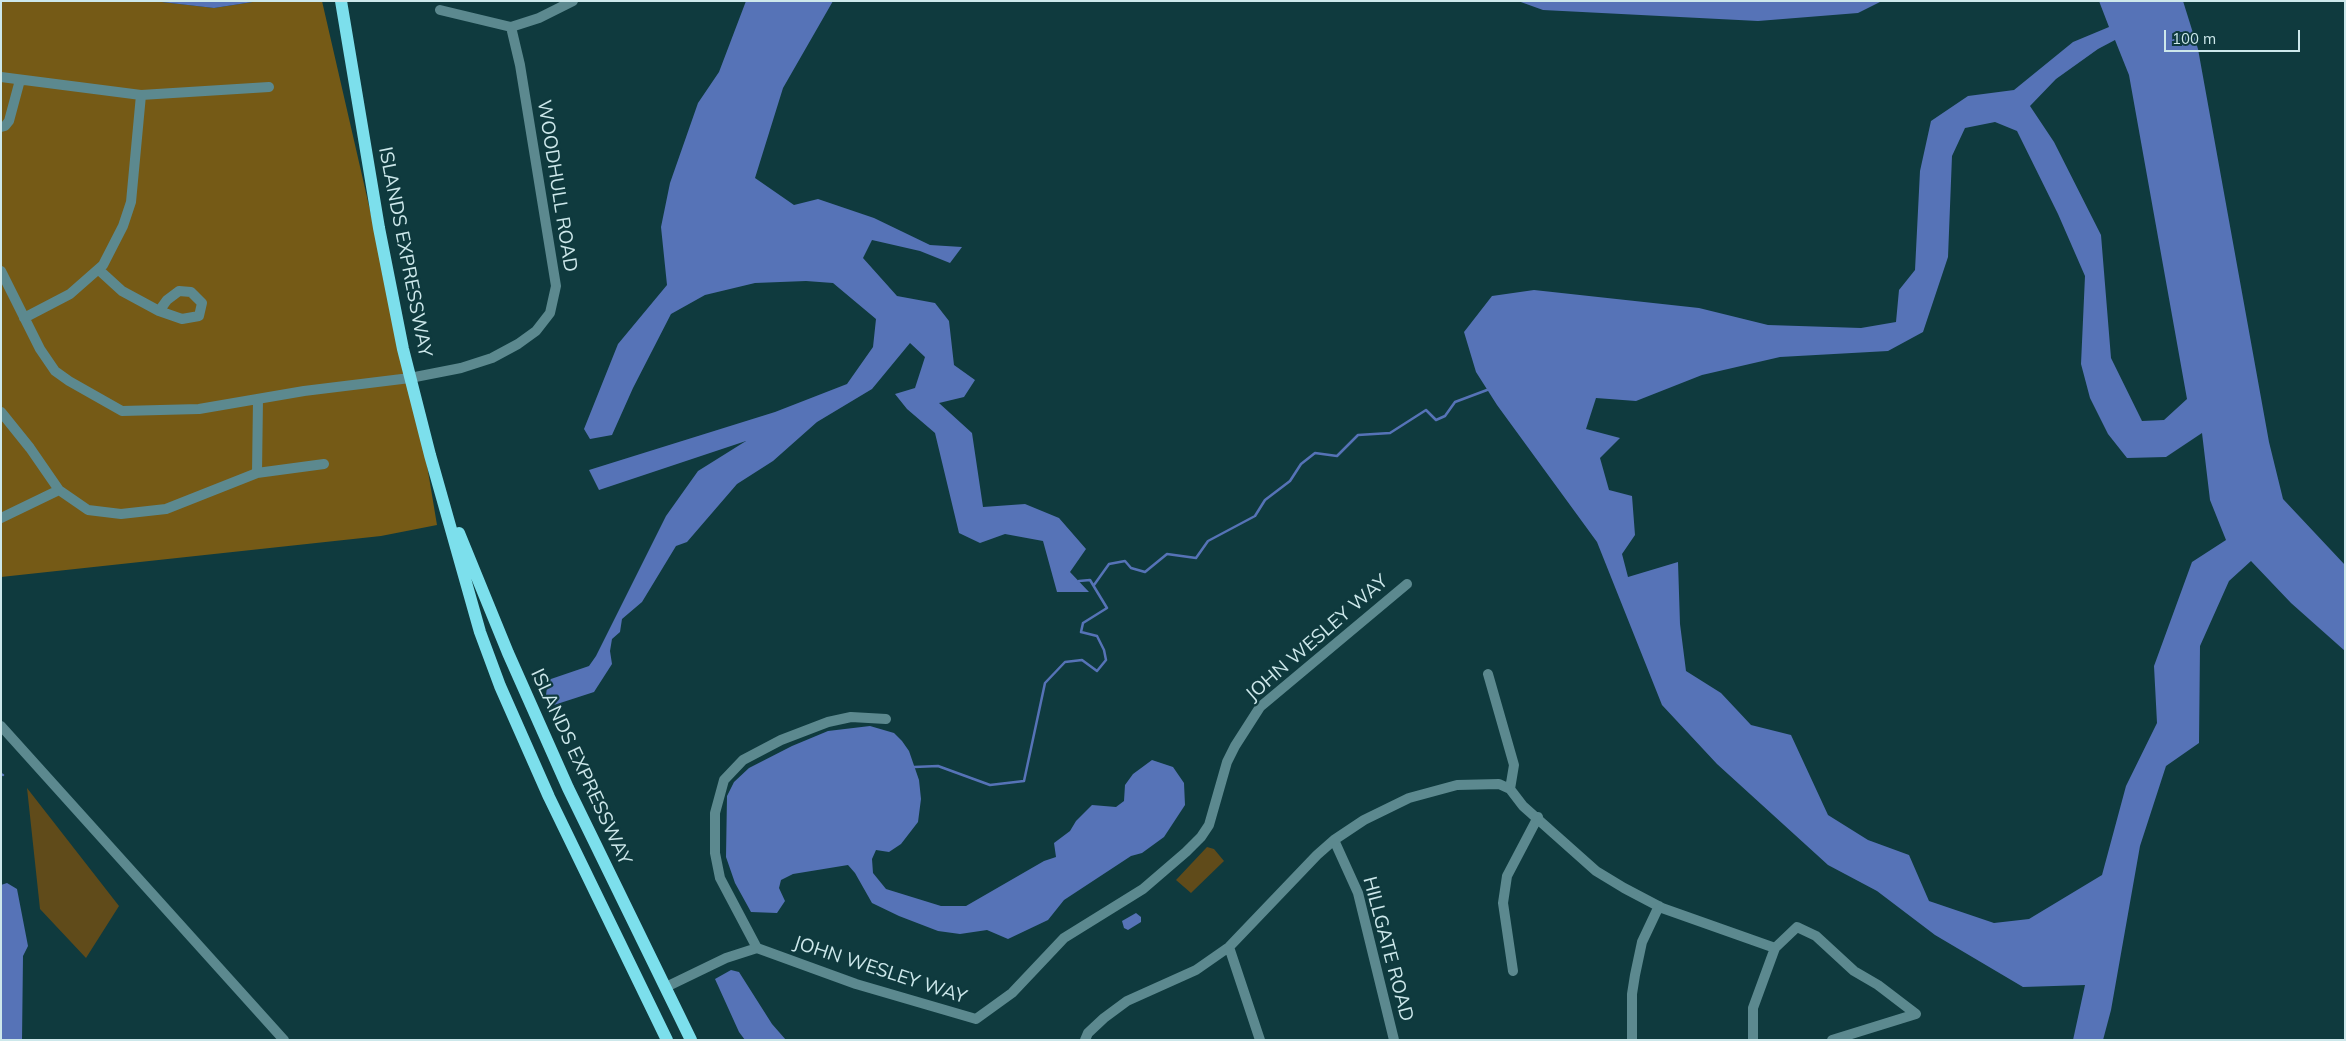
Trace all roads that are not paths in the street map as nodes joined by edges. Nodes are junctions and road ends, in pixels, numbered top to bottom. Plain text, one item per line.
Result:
1 (341, 1) edge
2 (573, 1) edge
3 (440, 10) dead end
4 (511, 27) junction
5 (1, 77) edge
6 (20, 80) junction
7 (269, 87) dead end
8 (141, 95) junction
9 (1, 127) edge
10 (99, 270) junction
11 (1, 271) edge
12 (159, 311) dead end
13 (24, 318) junction
14 (410, 378) junction
15 (258, 399) junction
16 (2, 416) edge
17 (324, 464) dead end
18 (257, 473) junction
19 (59, 490) junction
20 (446, 507) junction
21 (1, 518) edge
22 (1407, 584) dead end
23 (1488, 674) dead end
24 (886, 719) dead end
25 (1, 726) edge
26 (1510, 789) junction
27 (1538, 817) junction
28 (1334, 840) junction
29 (1659, 906) junction
30 (1229, 947) junction
31 (757, 948) junction
32 (1775, 948) junction
33 (1513, 971) dead end
34 (666, 987) junction
35 (1086, 1039) edge
36 (284, 1040) edge
37 (668, 1040) edge
38 (691, 1040) edge
39 (1260, 1040) edge
40 (1394, 1040) edge
41 (1632, 1040) edge
42 (1753, 1040) edge
43 (1832, 1040) edge

1 - 14 main road, ISLANDS EXPRESSWAY
2 - 4 street
3 - 4 street
4 - 14 street, WOODHULL ROAD
5 - 6 street
6 - 8 street
6 - 9 street
7 - 8 street
8 - 10 street
10 - 12 street
10 - 13 street
11 - 13 street, WOODHULL ROAD
13 - 15 street, WOODHULL ROAD
14 - 15 street, WOODHULL ROAD
14 - 20 main road, ISLANDS EXPRESSWAY
15 - 18 street
16 - 19 street
17 - 18 street
18 - 19 street
19 - 21 street
20 - 34 main road, ISLANDS EXPRESSWAY
20 - 37 main road, ISLANDS EXPRESSWAY
22 - 31 street, JOHN WESLEY WAY
23 - 26 street
24 - 31 street
25 - 36 street
26 - 27 street
26 - 28 street
27 - 29 street
27 - 33 street
28 - 30 street
28 - 40 street, HILLGATE ROAD
29 - 32 street
29 - 41 street
30 - 35 street
30 - 39 street
31 - 34 street
32 - 42 street
32 - 43 street
34 - 38 main road, ISLANDS EXPRESSWAY

